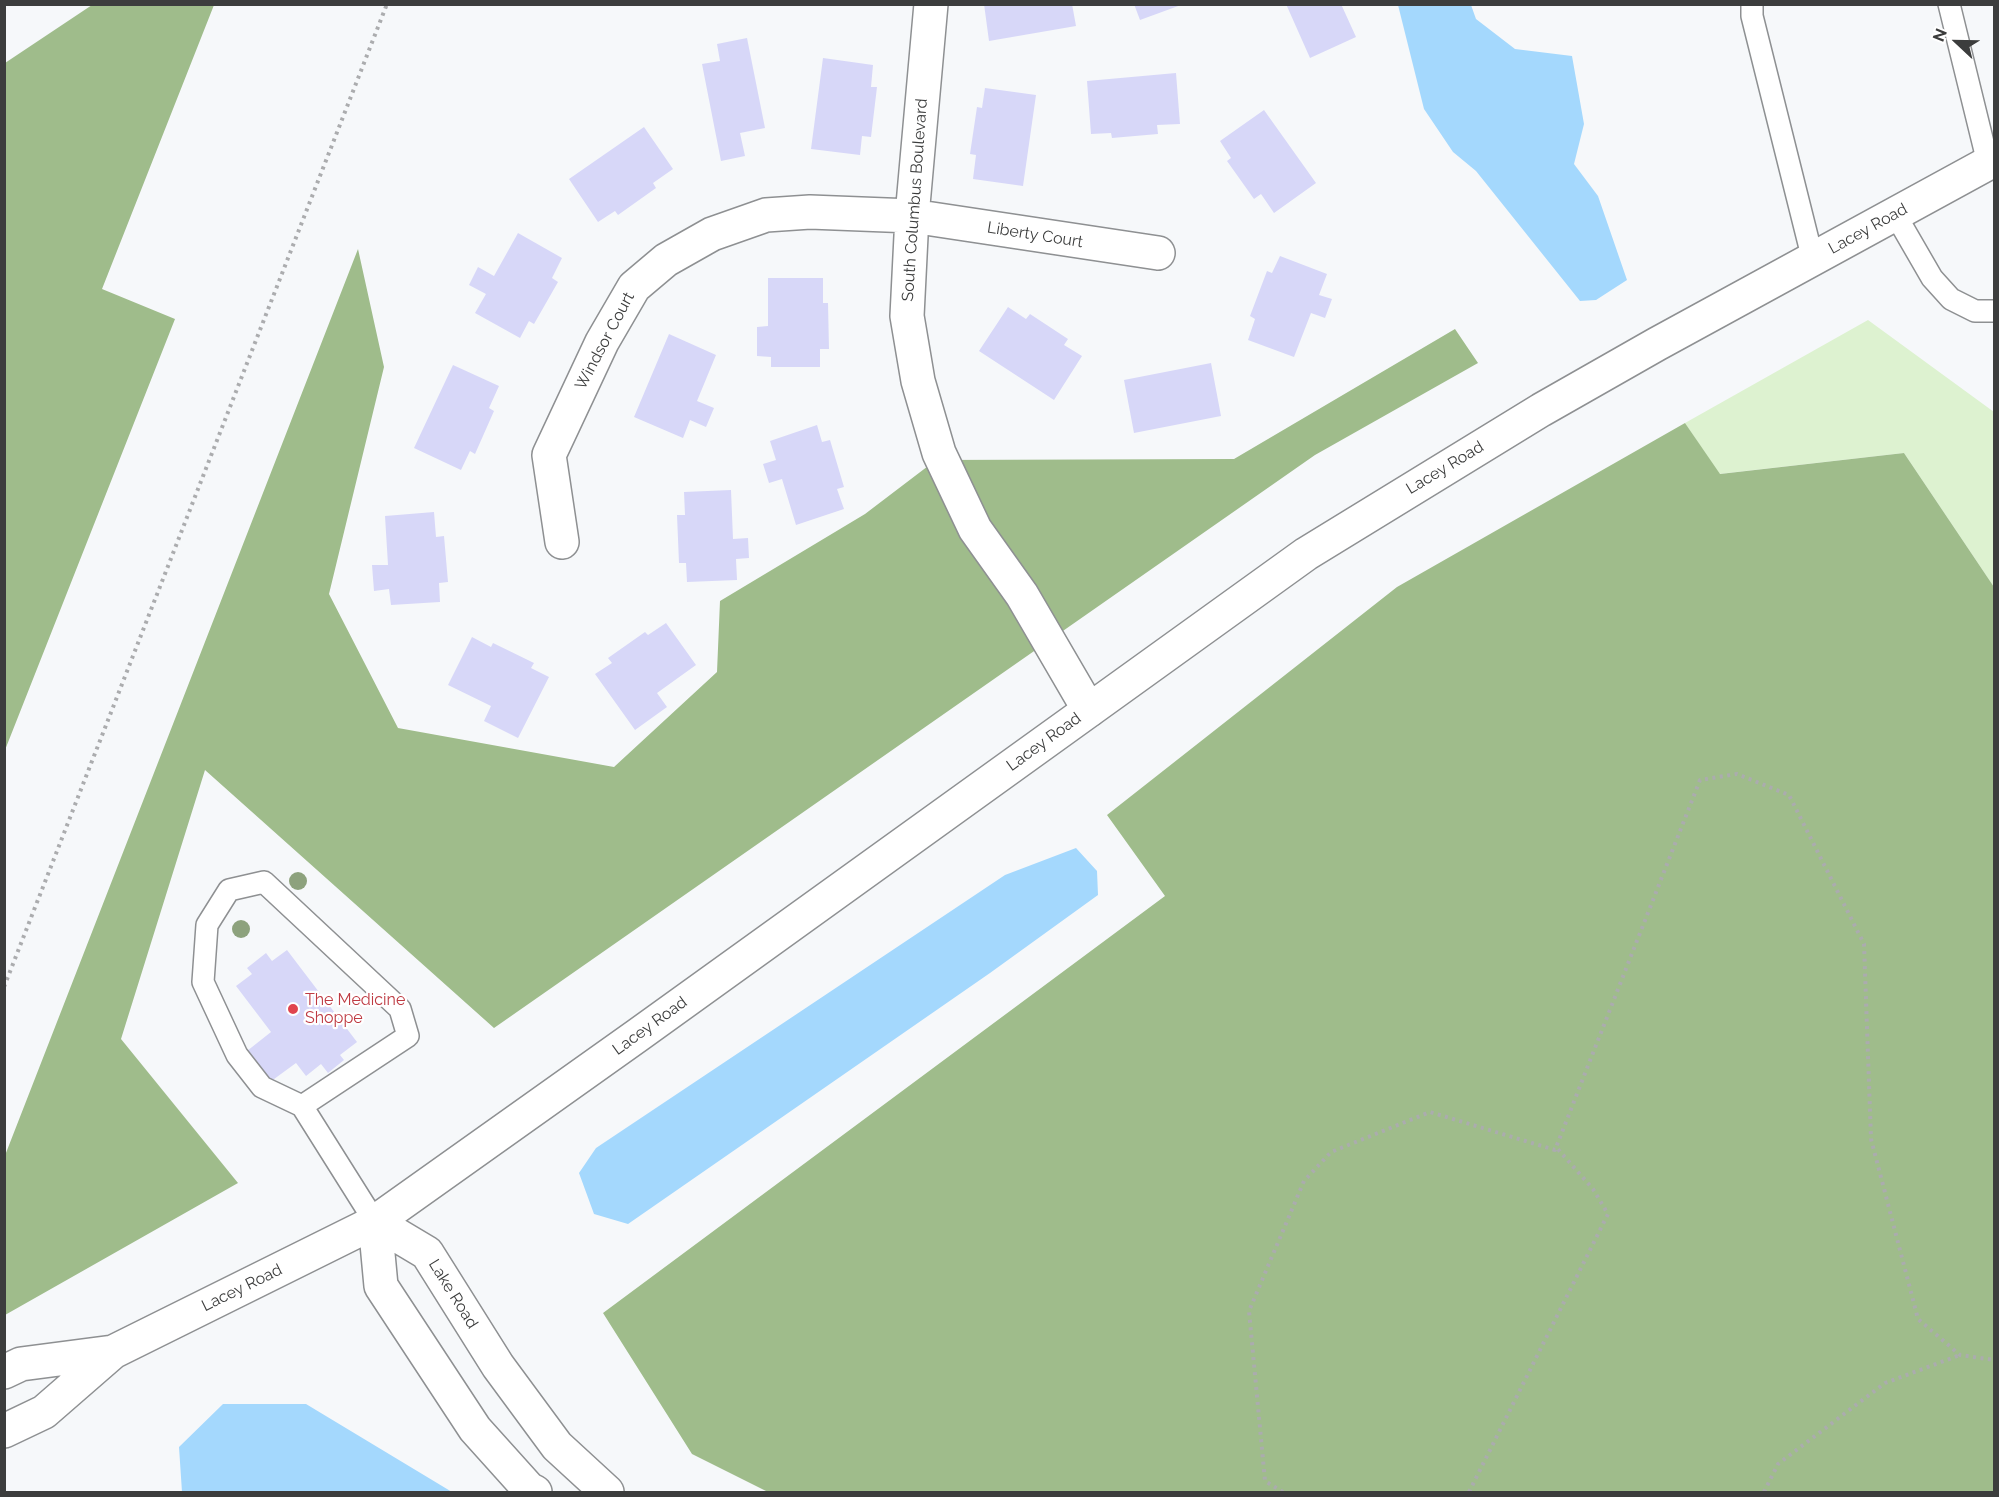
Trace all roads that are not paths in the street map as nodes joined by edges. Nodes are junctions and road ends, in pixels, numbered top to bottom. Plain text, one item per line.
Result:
1 (931, 4) edge
2 (1752, 4) edge
3 (1949, 4) edge
4 (1991, 161) edge
5 (1895, 214) junction
6 (912, 216) junction
7 (1158, 254) dead end
8 (1813, 260) junction
9 (1995, 311) edge
10 (562, 542) dead end
11 (1089, 710) junction
12 (302, 1106) junction
13 (375, 1222) junction
14 (113, 1352) junction
15 (4, 1372) edge
16 (4, 1431) edge
17 (534, 1492) edge
18 (607, 1492) edge

1 - 6 main road, South Columbus Boulevard
2 - 8 lane
3 - 4 lane
4 - 5 main road, Lacey Road
5 - 8 main road, Lacey Road
5 - 9 lane
6 - 7 main road, Liberty Court
6 - 10 main road, Windsor Court
6 - 11 main road, South Columbus Boulevard
8 - 11 main road, Lacey Road
11 - 13 main road, Lacey Road
12 - 12 lane
12 - 13 lane
13 - 14 main road, Lacey Road
13 - 17 main road
13 - 18 main road, Lake Road
14 - 15 main road, Lacey Road
14 - 16 main road, Lacey Road

